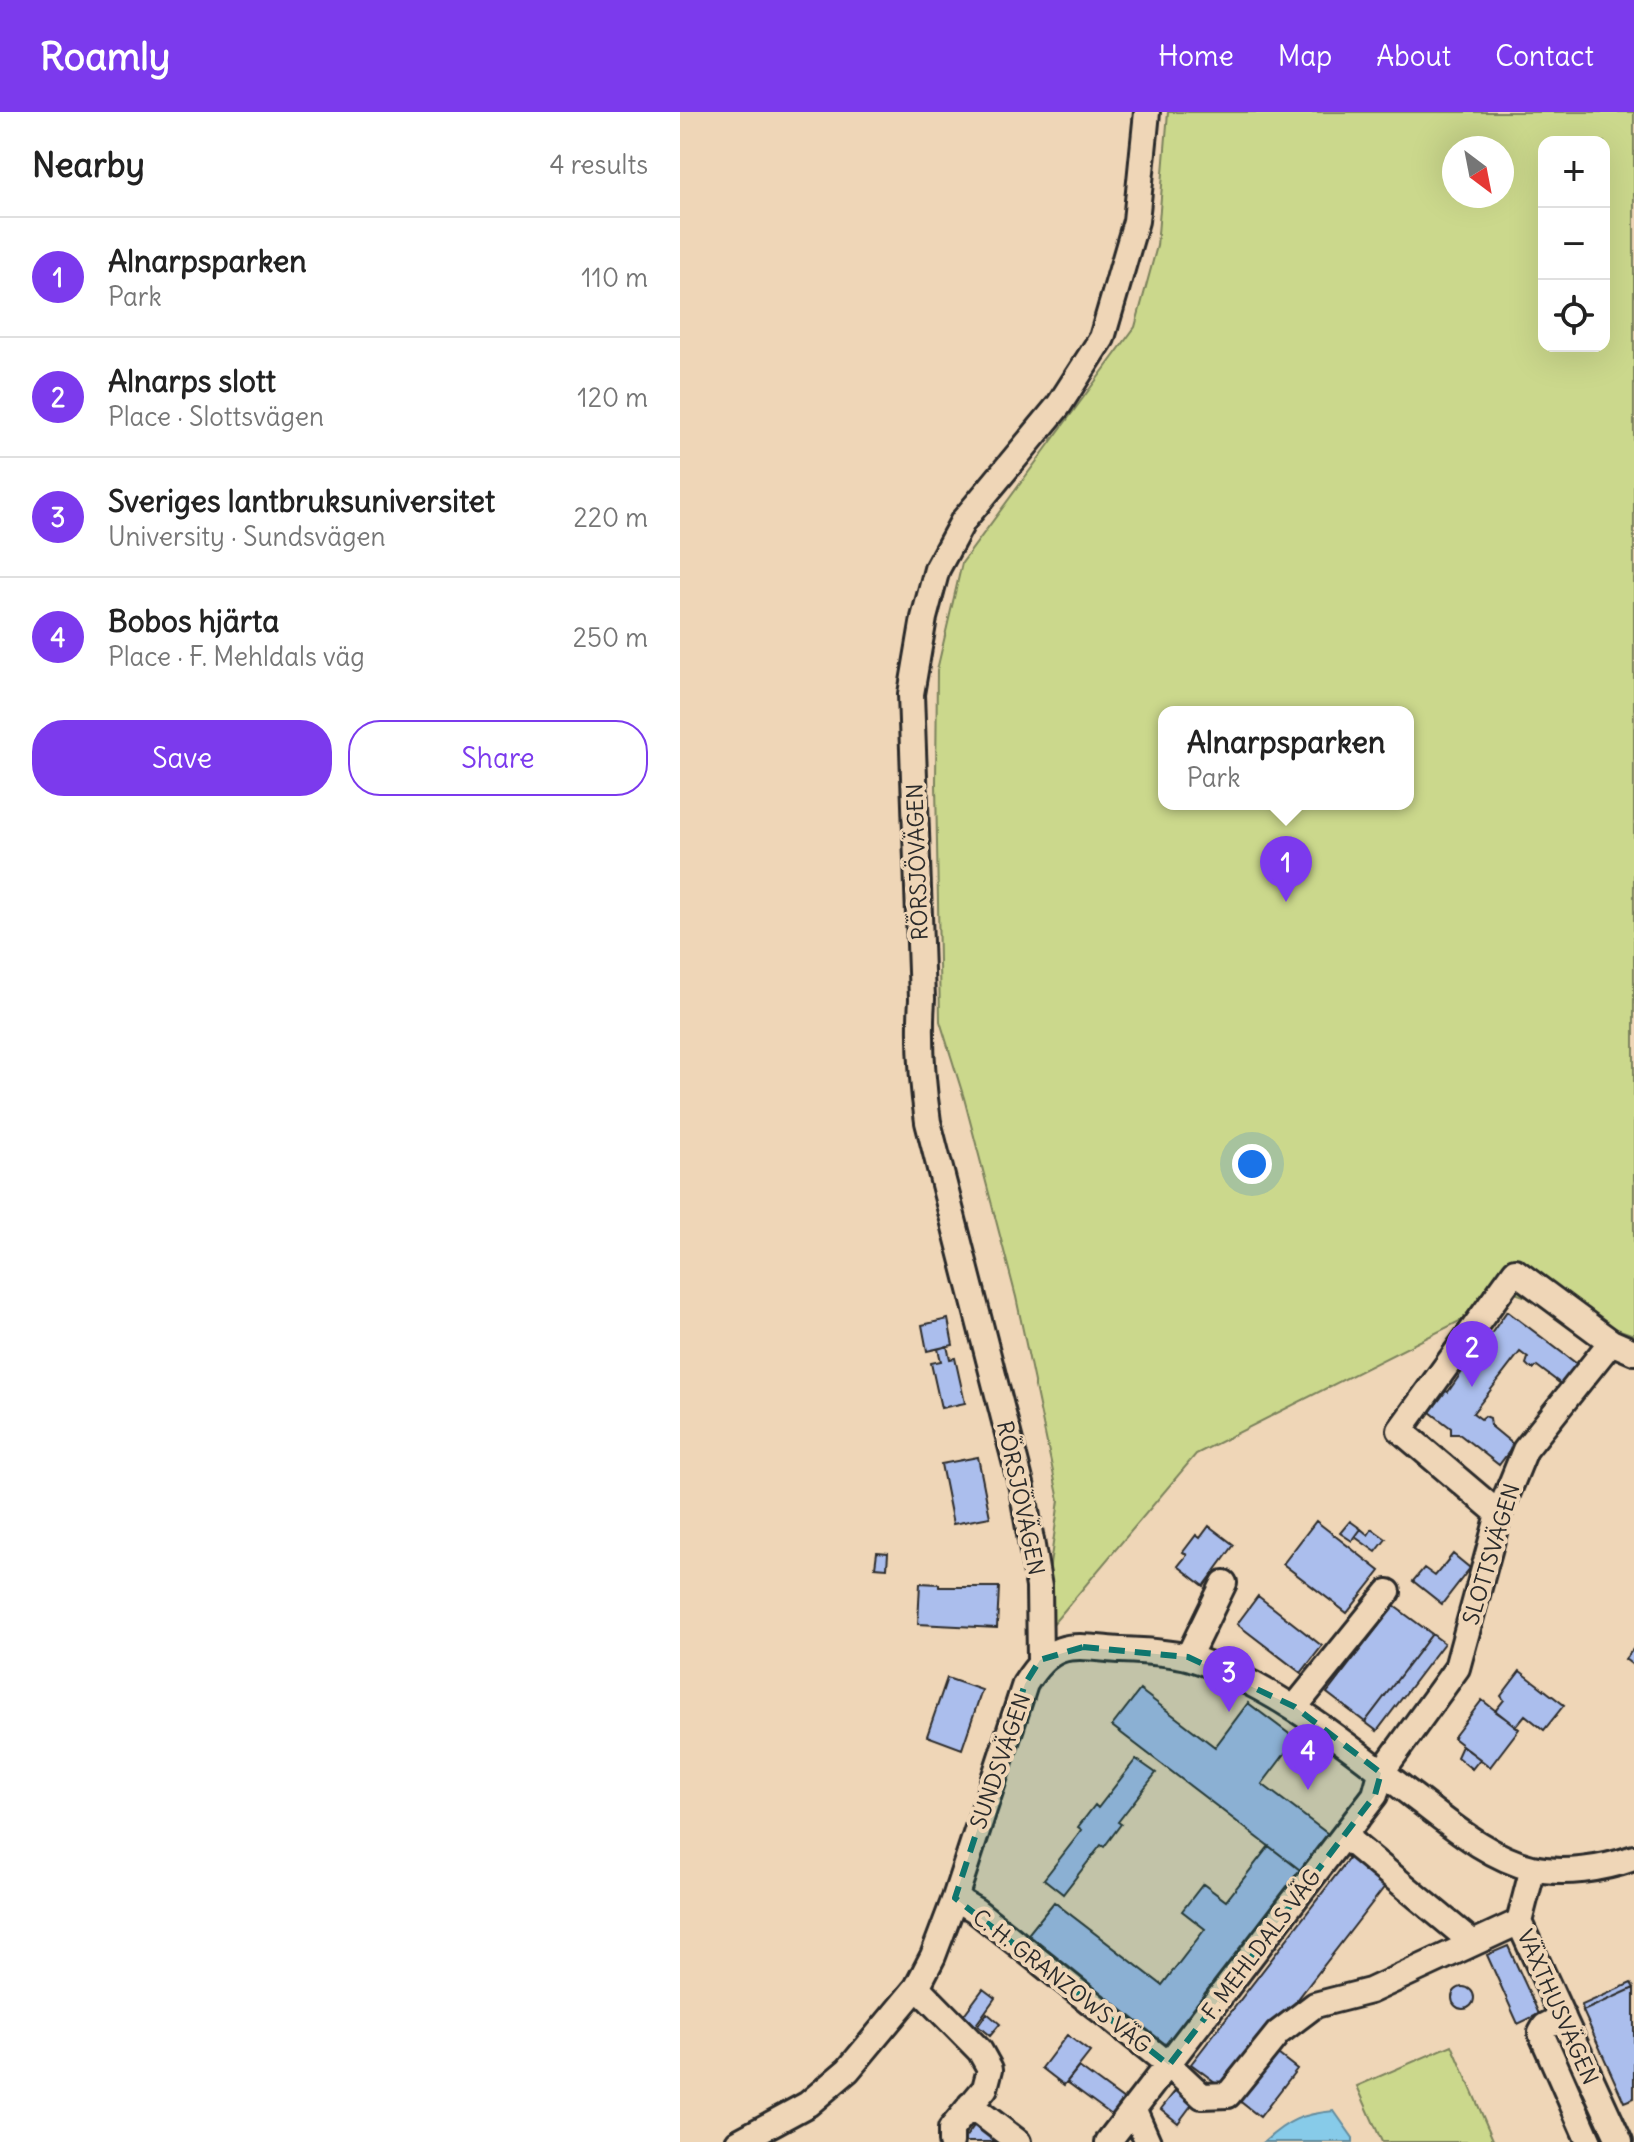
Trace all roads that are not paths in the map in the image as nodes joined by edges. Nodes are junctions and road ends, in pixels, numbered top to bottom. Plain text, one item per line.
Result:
1 (1147, 112) edge
2 (1611, 1342) junction
3 (1634, 1352) edge
4 (1499, 1514) junction
5 (1224, 1583) dead end
6 (1388, 1592) dead end
7 (1188, 1657) junction
8 (1040, 1660) junction
9 (1295, 1707) junction
10 (1381, 1773) junction
11 (1344, 1836) junction
12 (1634, 1858) edge
13 (1533, 1868) junction
14 (955, 1898) junction
15 (1519, 1922) junction
16 (1473, 1943) junction
17 (917, 1987) junction
18 (1563, 2017) junction
19 (1169, 2065) junction
20 (970, 2105) junction
21 (1134, 2110) junction
22 (738, 2142) edge
23 (951, 2142) edge
24 (1018, 2142) edge
25 (1108, 2142) edge
26 (1148, 2142) edge
27 (1589, 2142) edge
28 (1620, 2142) edge

1 - 8 street, RÖRSJÖVÄGEN
2 - 3 street
2 - 4 street, SLOTTSVÄGEN
2 - 4 street
4 - 10 street, SLOTTSVÄGEN
5 - 7 street
6 - 9 street
7 - 8 street
7 - 9 street
8 - 14 street, SUNDSVÄGEN
9 - 10 street
10 - 11 street, F. MEHLDALS VÄG
10 - 13 street
11 - 16 street
11 - 19 street, F. MEHLDALS VÄG
12 - 13 street
13 - 15 street, VÄXTHUSVÄGEN
14 - 17 street, SUNDSVÄGEN
14 - 19 street, C. H. GRANZOWS VÄG
15 - 16 street, C. H. GRANZOWS VÄG
15 - 18 street, VÄXTHUSVÄGEN
16 - 19 street, C. H. GRANZOWS VÄG
17 - 20 street
17 - 22 street, SUNDSVÄGEN
18 - 27 street
18 - 28 street, VÄXTHUSVÄGEN
19 - 21 street, F. MEHLDALS VÄG
20 - 23 street
20 - 24 street
21 - 25 street, F. MEHLDALS VÄG
21 - 26 street

